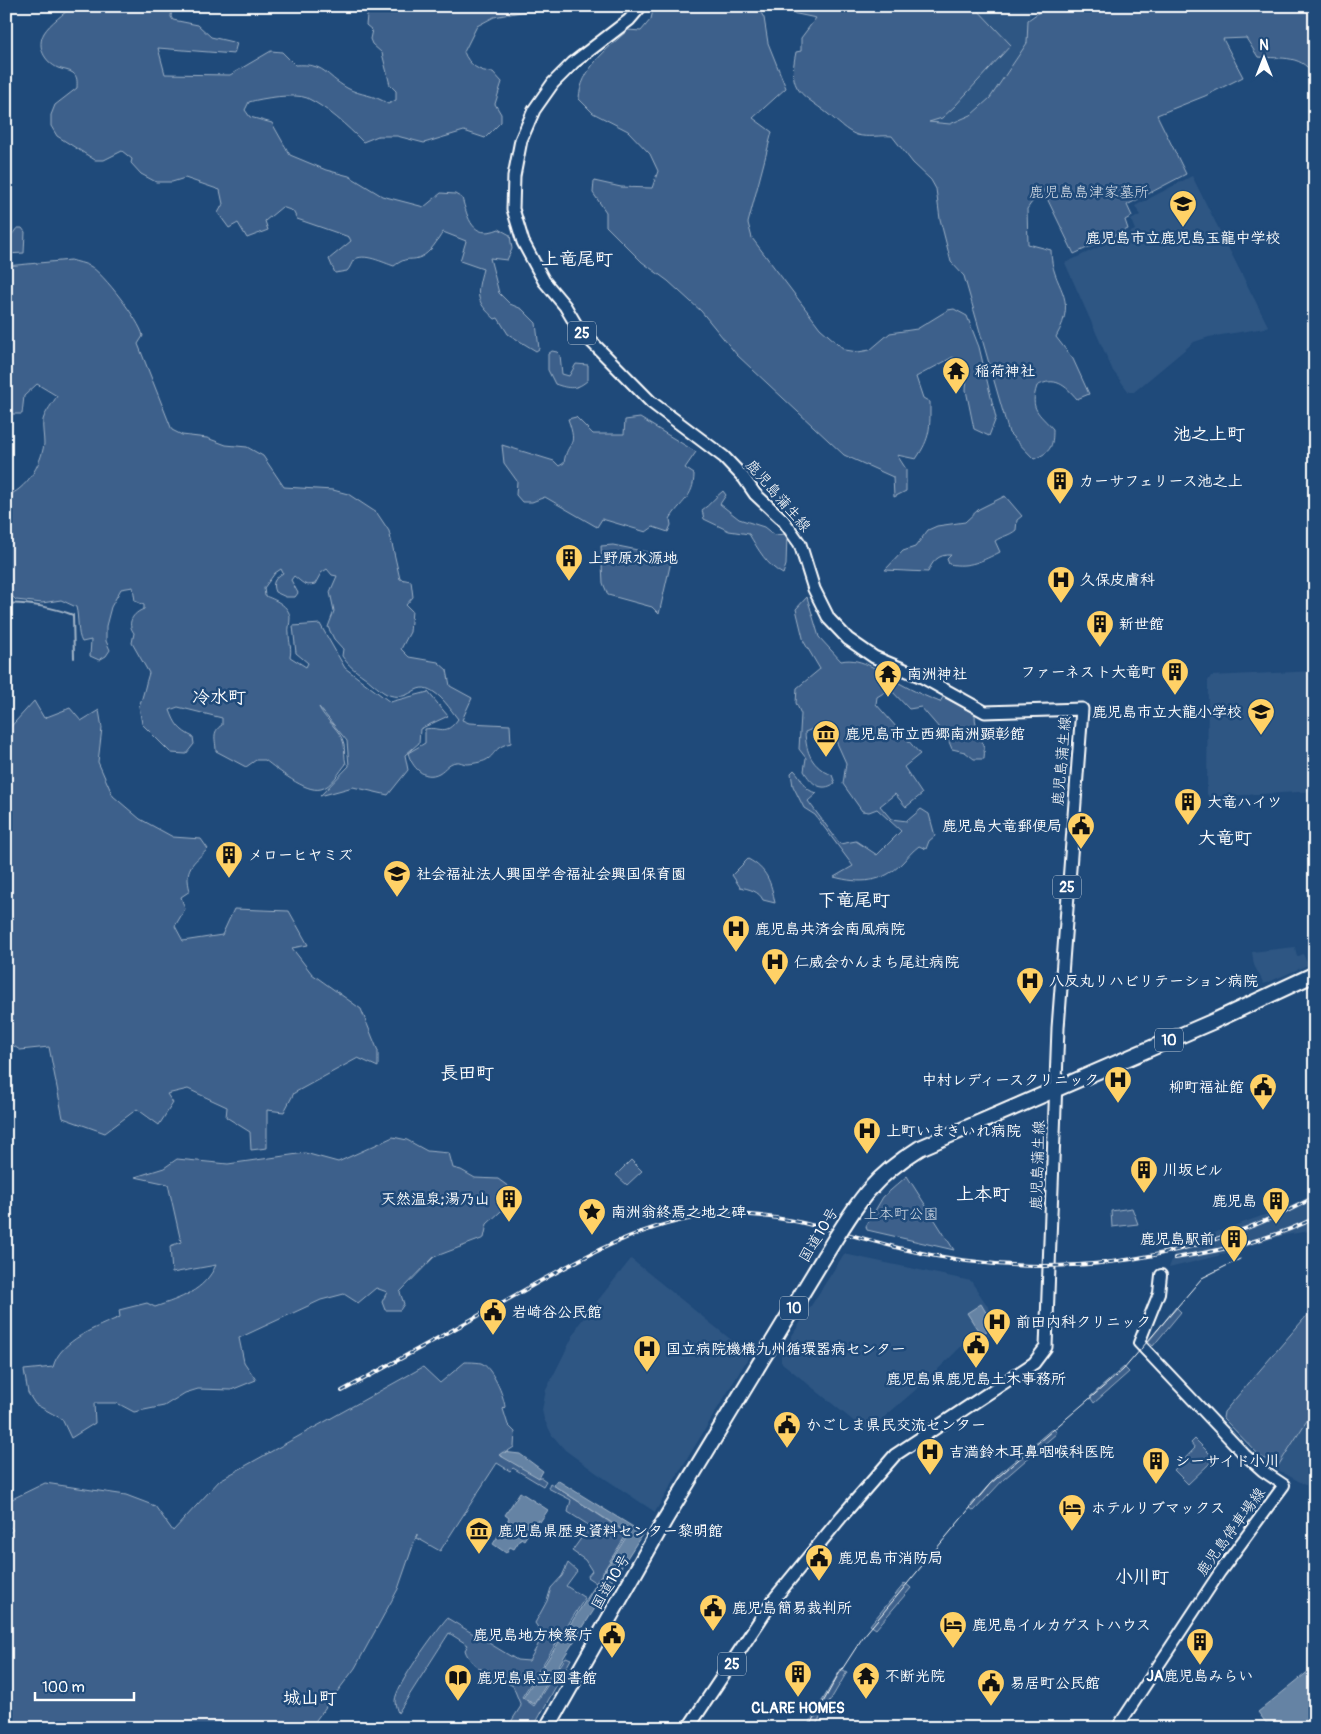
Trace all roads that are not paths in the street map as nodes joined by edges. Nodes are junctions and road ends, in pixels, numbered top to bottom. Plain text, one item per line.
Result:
1 (641, 6) edge
2 (1315, 974) edge
3 (1055, 1088) junction
4 (1161, 1275) dead end
5 (547, 1728) edge
6 (688, 1728) edge
7 (1117, 1728) edge

1 - 3 main road, 鹿児島蒲生線 / 25
2 - 3 highway, 国道10号 / 10
3 - 5 highway, 国道10号 / 10, bridge
3 - 6 main road, 鹿児島蒲生線 / 25
4 - 7 main road, 鹿児島停車場線

